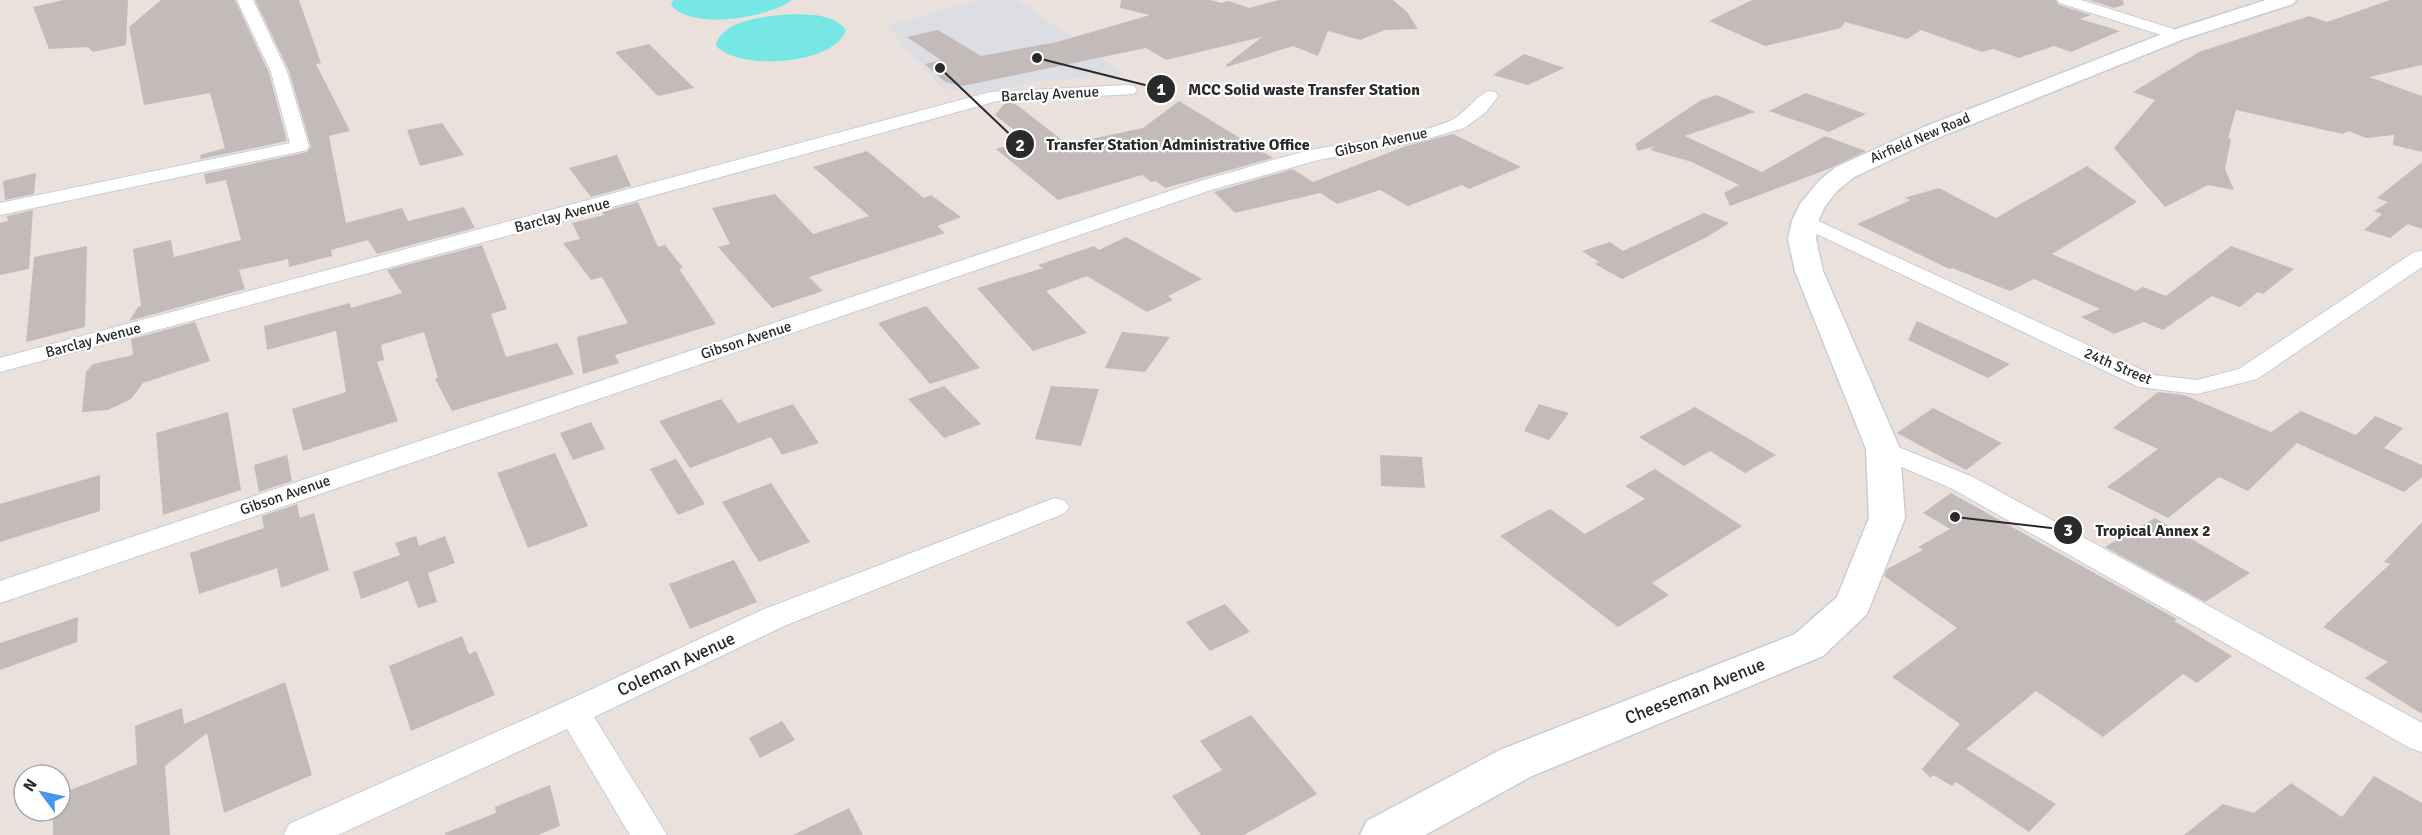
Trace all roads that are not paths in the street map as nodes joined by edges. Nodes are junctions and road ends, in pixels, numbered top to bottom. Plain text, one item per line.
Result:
1 (245, 0) edge
2 (2065, 0) edge
3 (2283, 0) edge
4 (2177, 36) junction
5 (1128, 90) dead end
6 (1489, 96) dead end
7 (0, 209) edge
8 (1806, 220) junction
9 (2422, 256) edge
10 (0, 365) edge
11 (1883, 449) junction
12 (1055, 507) dead end
13 (0, 592) edge
14 (574, 712) junction
15 (2422, 739) edge
16 (302, 835) edge
17 (649, 835) edge
18 (1383, 835) edge

1 - 7 street
2 - 4 street
3 - 4 street, Airfield New Road
4 - 8 street, Airfield New Road
5 - 10 street, Barclay Avenue
6 - 13 street, Gibson Avenue
8 - 9 street, 24th Street
8 - 11 street, Airfield New Road
11 - 15 street
11 - 18 street, Cheeseman Avenue
12 - 14 street, Coleman Avenue
14 - 16 street, Coleman Avenue
14 - 17 street

